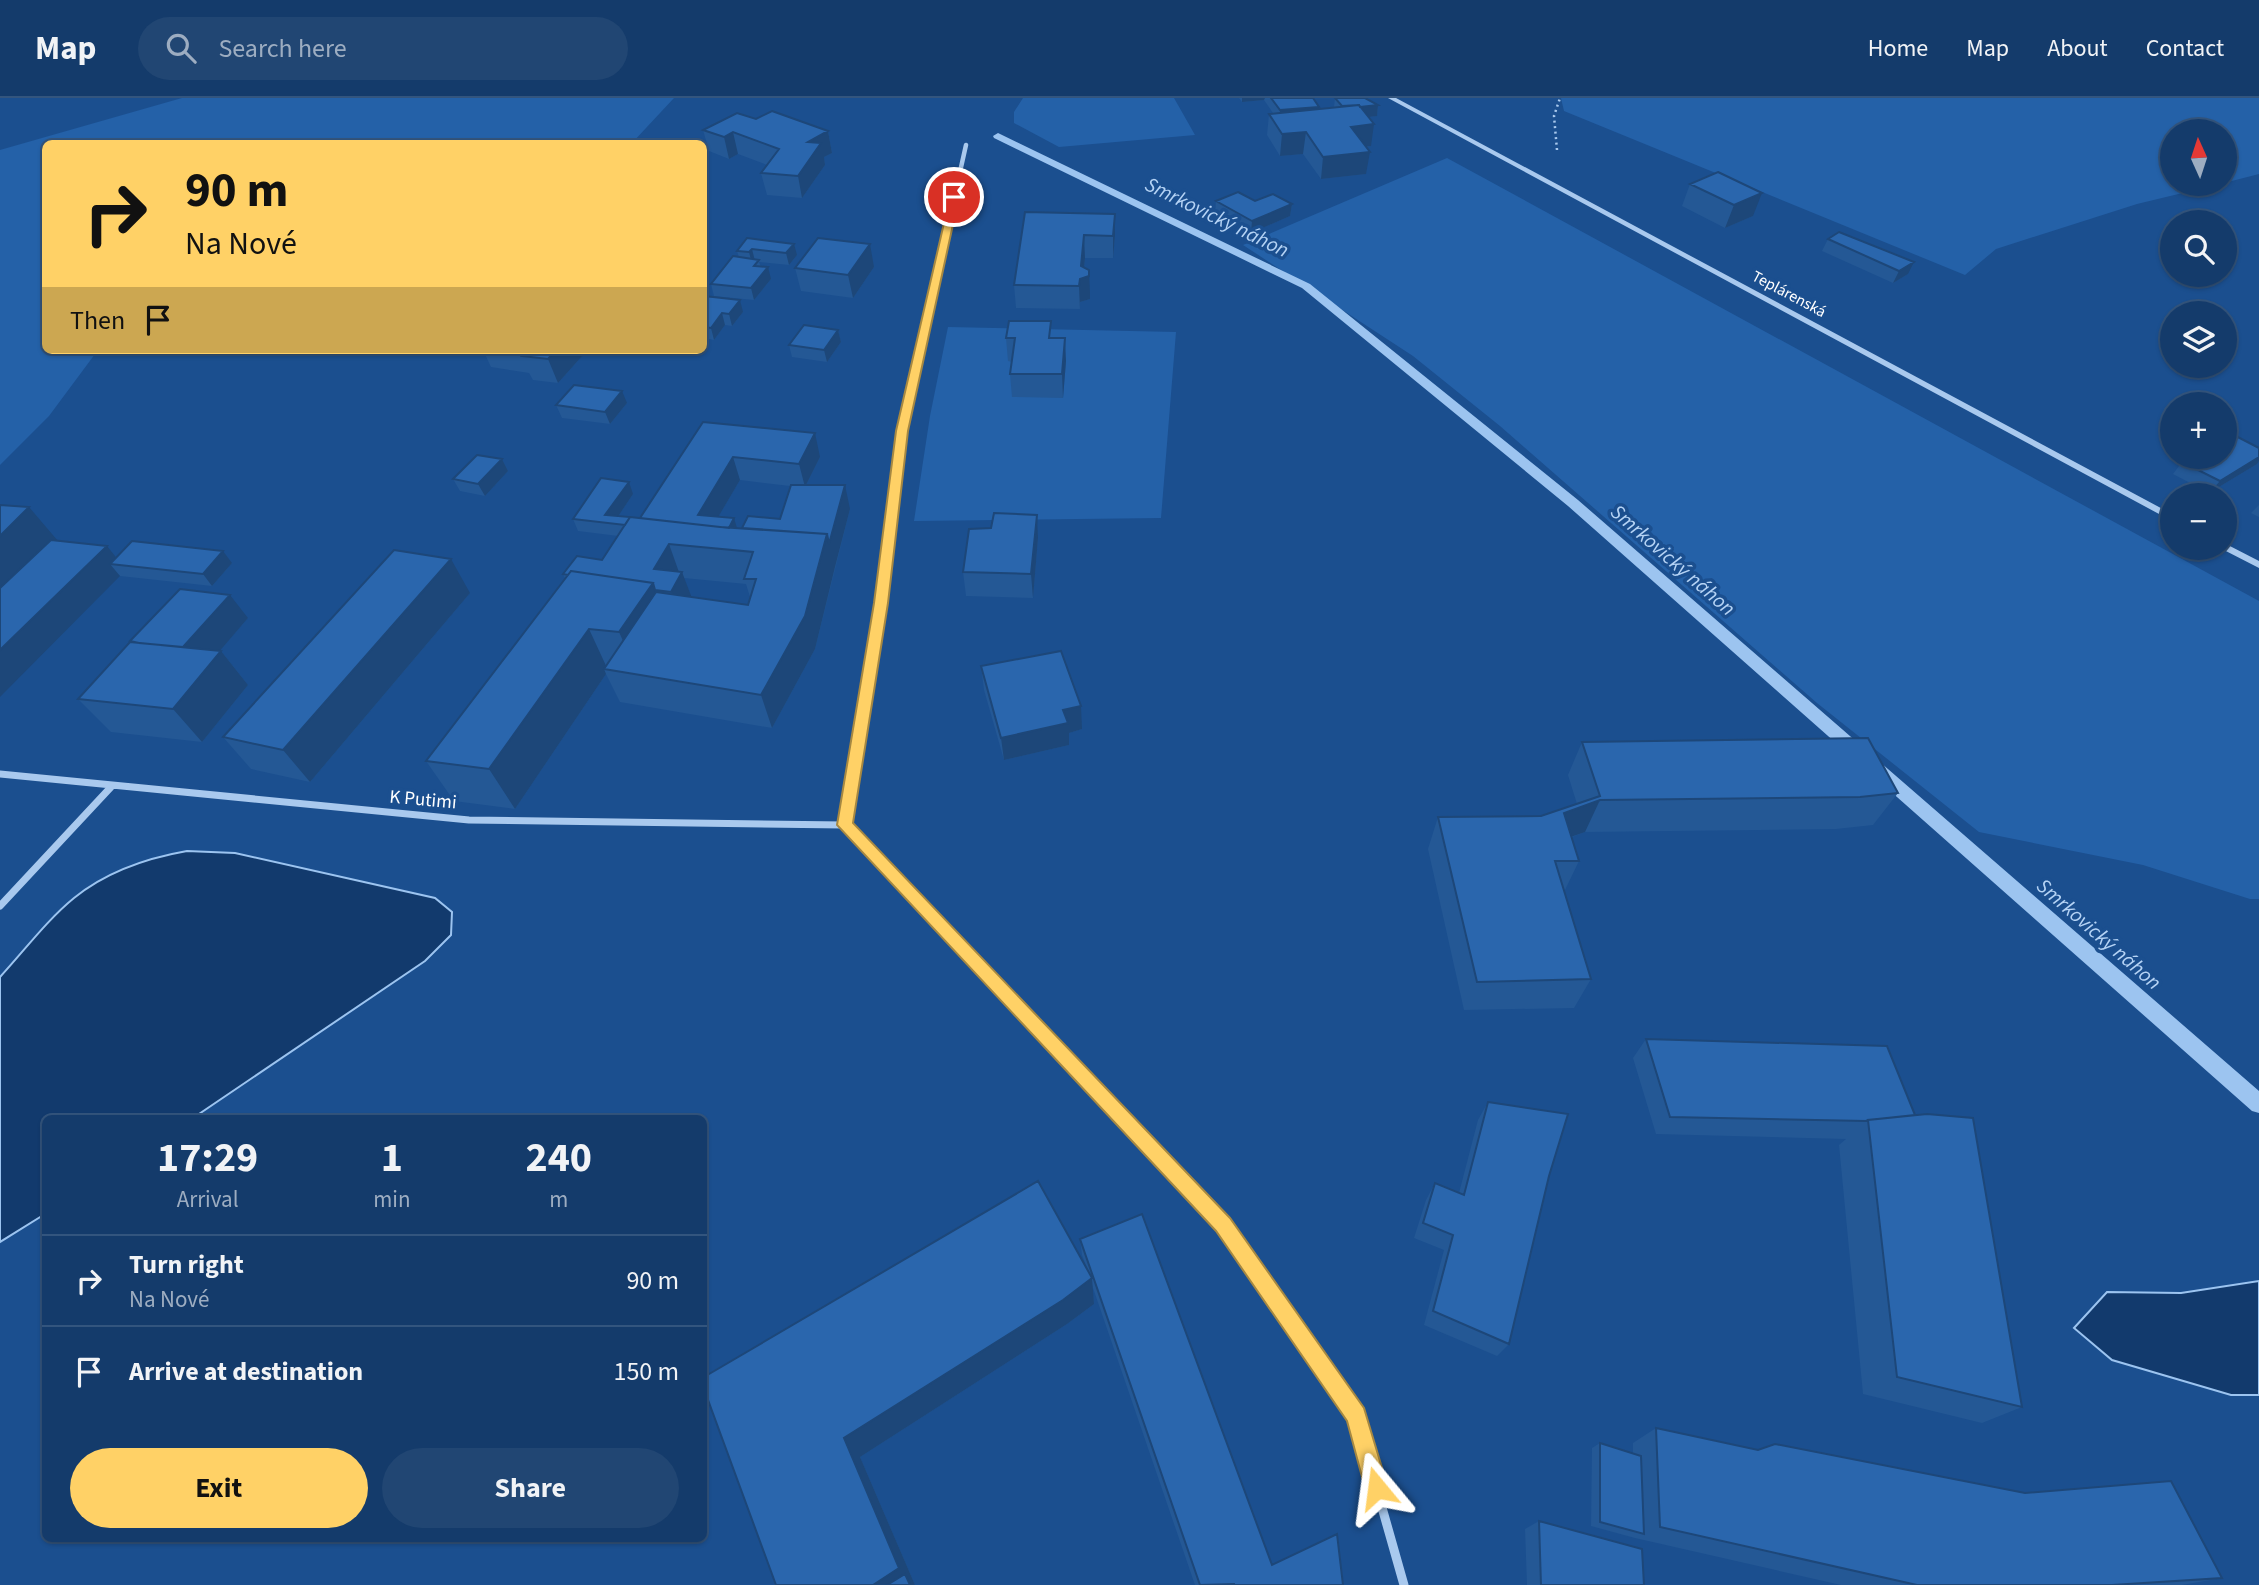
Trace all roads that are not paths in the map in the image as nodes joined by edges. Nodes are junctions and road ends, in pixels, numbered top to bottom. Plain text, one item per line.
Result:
1 (1391, 98) edge
2 (966, 145) dead end
3 (2160, 512) edge
4 (2237, 553) edge
5 (2259, 565) edge
6 (0, 774) edge
7 (111, 787) junction
8 (845, 825) junction
9 (0, 906) edge
10 (1404, 1585) edge

1 - 3 street, Teplárenská
2 - 8 street
4 - 5 street
6 - 7 street, K Putimi
7 - 8 street, K Putimi
7 - 9 street
8 - 10 street

